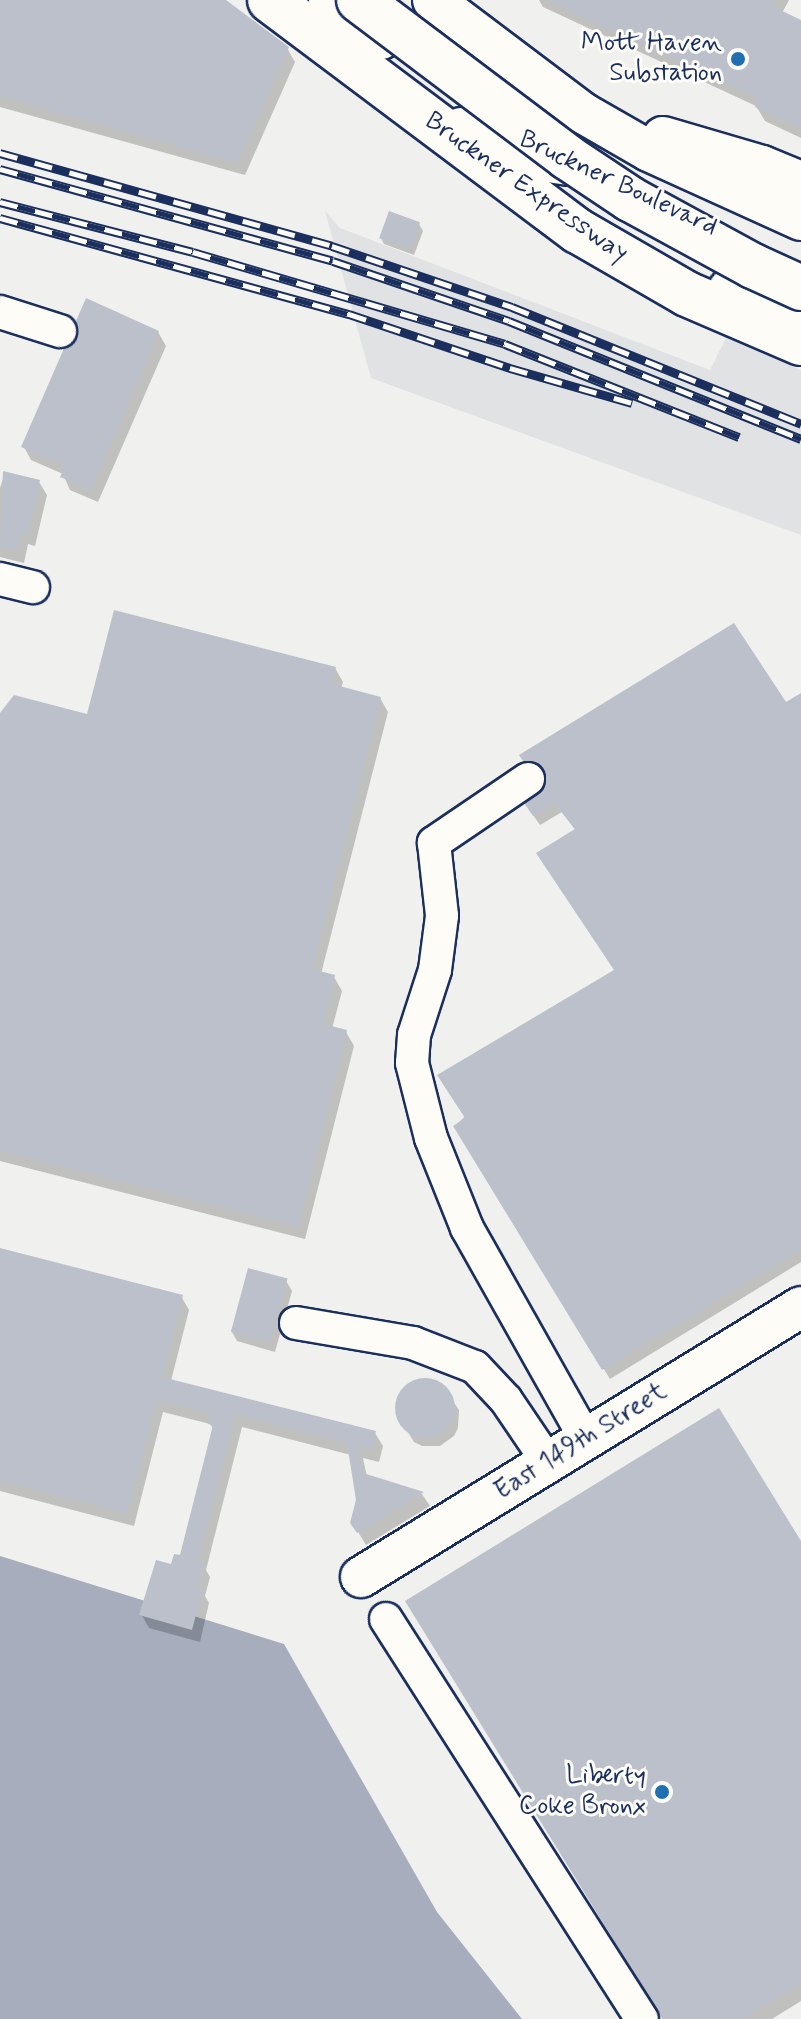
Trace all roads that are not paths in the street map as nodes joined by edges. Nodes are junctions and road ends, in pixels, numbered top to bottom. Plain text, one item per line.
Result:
1 (270, 0) edge
2 (285, 0) edge
3 (329, 0) edge
4 (359, 0) edge
5 (433, 0) edge
6 (583, 113) junction
7 (443, 118) junction
8 (569, 165) junction
9 (801, 182) edge
10 (801, 220) edge
11 (801, 266) edge
12 (801, 288) edge
13 (0, 312) edge
14 (801, 319) edge
15 (60, 331) dead end
16 (801, 343) edge
17 (0, 579) edge
18 (33, 587) dead end
19 (528, 779) dead end
20 (801, 1307) edge
21 (296, 1323) dead end
22 (586, 1439) junction
23 (548, 1462) junction
24 (361, 1577) dead end
25 (386, 1619) dead end
26 (642, 2019) edge

1 - 16 highway, Bruckner Expressway
2 - 7 main road, Bruckner Boulevard
3 - 8 main road, Bruckner Boulevard
4 - 12 highway, Bruckner Expressway, bridge
5 - 6 main road, Bruckner Boulevard
6 - 9 main road, Bruckner Boulevard
6 - 10 main road, Bruckner Boulevard
7 - 8 main road
7 - 14 main road, Bruckner Boulevard
8 - 11 main road, Bruckner Boulevard
13 - 15 street
17 - 18 street
19 - 22 street
20 - 22 main road, East 149th Street
21 - 23 street
22 - 23 main road, East 149th Street
23 - 24 main road, East 149th Street
25 - 26 street

